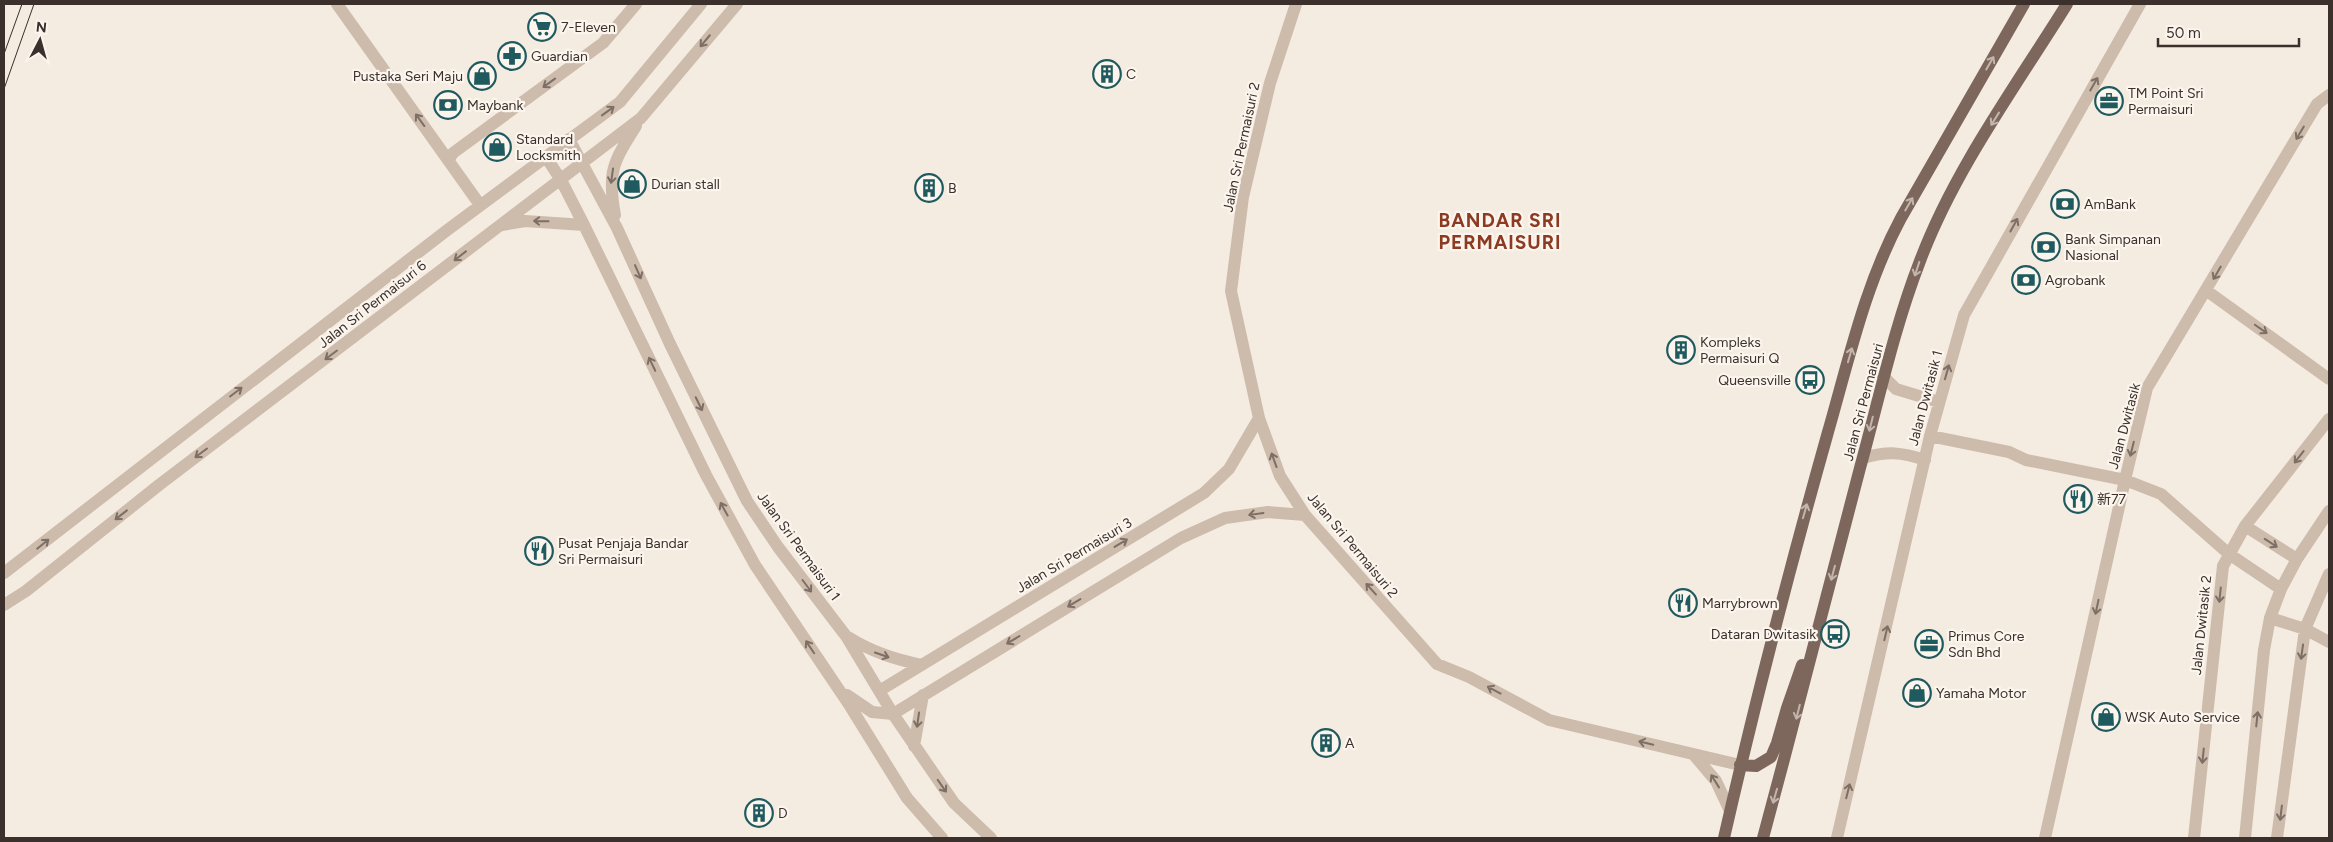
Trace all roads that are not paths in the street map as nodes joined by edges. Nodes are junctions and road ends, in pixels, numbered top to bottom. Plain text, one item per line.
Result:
1 (337, 4) edge
2 (636, 4) edge
3 (702, 4) edge
4 (737, 4) edge
5 (1292, 4) edge
6 (2024, 4) edge
7 (2067, 4) edge
8 (2140, 4) edge
9 (2329, 95) edge
10 (641, 118) junction
11 (569, 139) junction
12 (546, 157) junction
13 (449, 159) junction
14 (582, 164) junction
15 (561, 180) junction
16 (480, 205) junction
17 (584, 225) junction
18 (498, 226) junction
19 (617, 228) junction
20 (2207, 291) junction
21 (1883, 376) junction
22 (2329, 379) edge
23 (1938, 402) junction
24 (1259, 418) junction
25 (2329, 419) edge
26 (1930, 436) junction
27 (1863, 458) junction
28 (1925, 460) junction
29 (2124, 480) junction
30 (2329, 511) edge
31 (1305, 515) junction
32 (2245, 526) junction
33 (2228, 554) junction
34 (2296, 559) junction
35 (4, 573) edge
36 (2329, 574) edge
37 (2281, 589) junction
38 (1826, 596) junction
39 (4, 605) edge
40 (2270, 618) junction
41 (2305, 629) junction
42 (846, 636) junction
43 (2329, 642) edge
44 (922, 665) junction
45 (838, 687) junction
46 (879, 691) junction
47 (923, 695) junction
48 (872, 712) junction
49 (893, 714) junction
50 (914, 746) junction
51 (876, 748) junction
52 (1694, 754) junction
53 (1740, 765) junction
54 (1730, 811) junction
55 (942, 838) edge
56 (991, 838) edge
57 (1724, 838) edge
58 (1763, 838) edge
59 (1837, 838) edge
60 (2045, 838) edge
61 (2194, 838) edge
62 (2245, 838) edge
63 (2278, 838) edge

13 -> 1 street
2 -> 13 street
11 -> 3 street, Jalan Sri Permaisuri 6
4 -> 10 street, Jalan Sri Permaisuri 6
5 - 24 street, Jalan Sri Permaisuri 2
53 -> 6 main road, Jalan Sri Permaisuri
7 -> 21 main road, Jalan Sri Permaisuri
23 -> 8 street, Jalan Dwitasik 1
9 -> 20 street, Jalan Dwitasik
10 - 14 street, Jalan Sri Permaisuri 6
10 -> 19 street
11 - 12 street, Jalan Sri Permaisuri 6
11 - 14 street, Jalan Sri Permaisuri 1
12 - 15 street
12 - 16 street, Jalan Sri Permaisuri 6
13 - 16 street
14 - 15 street, Jalan Sri Permaisuri 6
14 - 19 street, Jalan Sri Permaisuri 1
15 - 17 street
15 - 18 street, Jalan Sri Permaisuri 6
35 -> 16 street, Jalan Sri Permaisuri 6
17 -> 18 street
45 -> 17 street
18 -> 39 street, Jalan Sri Permaisuri 6
19 -> 42 street, Jalan Sri Permaisuri 1
20 -> 22 street
20 -> 29 street, Jalan Dwitasik
21 - 23 street
21 -> 27 main road, Jalan Sri Permaisuri
23 - 26 street, Jalan Dwitasik 1
31 -> 24 street, Jalan Sri Permaisuri 2
44 -> 24 street, Jalan Sri Permaisuri 3
25 -> 32 street, Jalan Dwitasik 2
26 - 28 street, Jalan Dwitasik 1
26 - 29 street
27 - 28 street
27 -> 38 main road, Jalan Sri Permaisuri
59 -> 28 street, Jalan Dwitasik 1
29 - 33 street
29 -> 60 street, Jalan Dwitasik
30 - 34 street
31 -> 47 street
52 -> 31 street, Jalan Sri Permaisuri 2
32 - 33 street, Jalan Dwitasik 2
32 -> 34 street
33 - 37 street
33 -> 61 street, Jalan Dwitasik 2
34 - 37 street
36 - 41 street
37 - 40 street
38 - 53 main road
38 -> 58 main road, Jalan Sri Permaisuri
40 - 41 street
62 -> 40 street
41 - 43 street
41 -> 63 street
42 -> 44 street
42 - 46 street, Jalan Sri Permaisuri 1
44 - 46 street, Jalan Sri Permaisuri 3
45 - 48 street
45 - 51 street
46 - 48 street
46 - 49 street, Jalan Sri Permaisuri 1
47 - 49 street
47 -> 50 street
48 - 49 street
48 - 51 street
49 - 50 street, Jalan Sri Permaisuri 1
50 -> 56 street, Jalan Sri Permaisuri 1
51 - 55 street
52 - 53 street, Jalan Sri Permaisuri 2
54 -> 52 street
53 - 54 main road, Jalan Sri Permaisuri
54 - 57 main road, Jalan Sri Permaisuri

